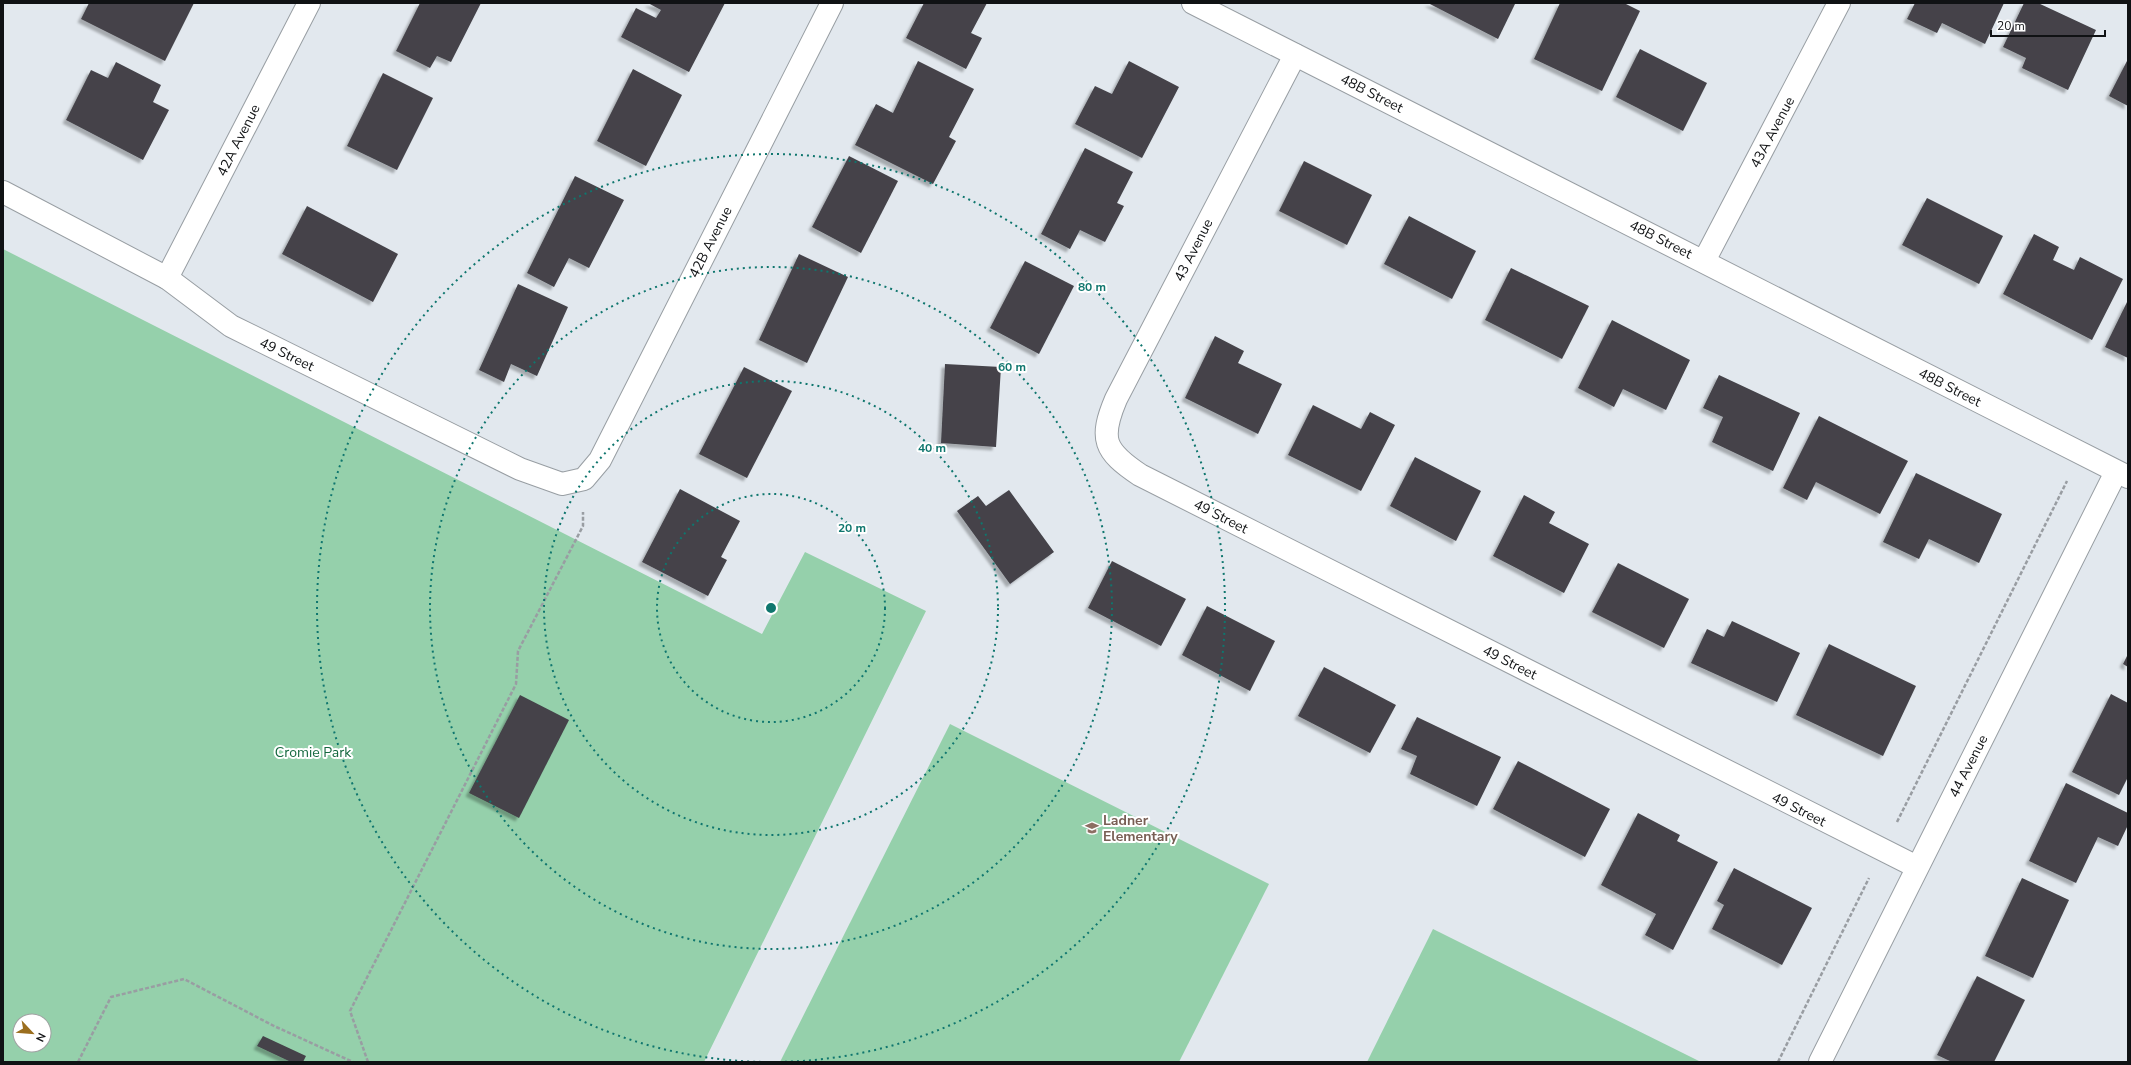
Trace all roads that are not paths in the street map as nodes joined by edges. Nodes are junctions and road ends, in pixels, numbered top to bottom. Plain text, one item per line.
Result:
1 (309, 3) edge
2 (832, 3) edge
3 (1193, 3) edge
4 (1839, 3) edge
5 (1295, 54) junction
6 (3, 192) edge
7 (1704, 261) junction
8 (167, 278) junction
9 (1110, 448) joint
10 (2122, 474) edge
11 (584, 479) joint
12 (1917, 867) junction
13 (1820, 1062) edge

1 - 8 street, 42A Avenue
2 - 11 street, 42B Avenue
3 - 5 street, 48B Street
4 - 7 street, 43A Avenue
5 - 7 street, 48B Street
5 - 9 street, 43 Avenue
6 - 8 street, 49 Street
7 - 10 street, 48B Street
8 - 11 street, 49 Street
9 - 12 street, 49 Street
10 - 12 street, 44 Avenue
12 - 13 street, 44 Avenue

